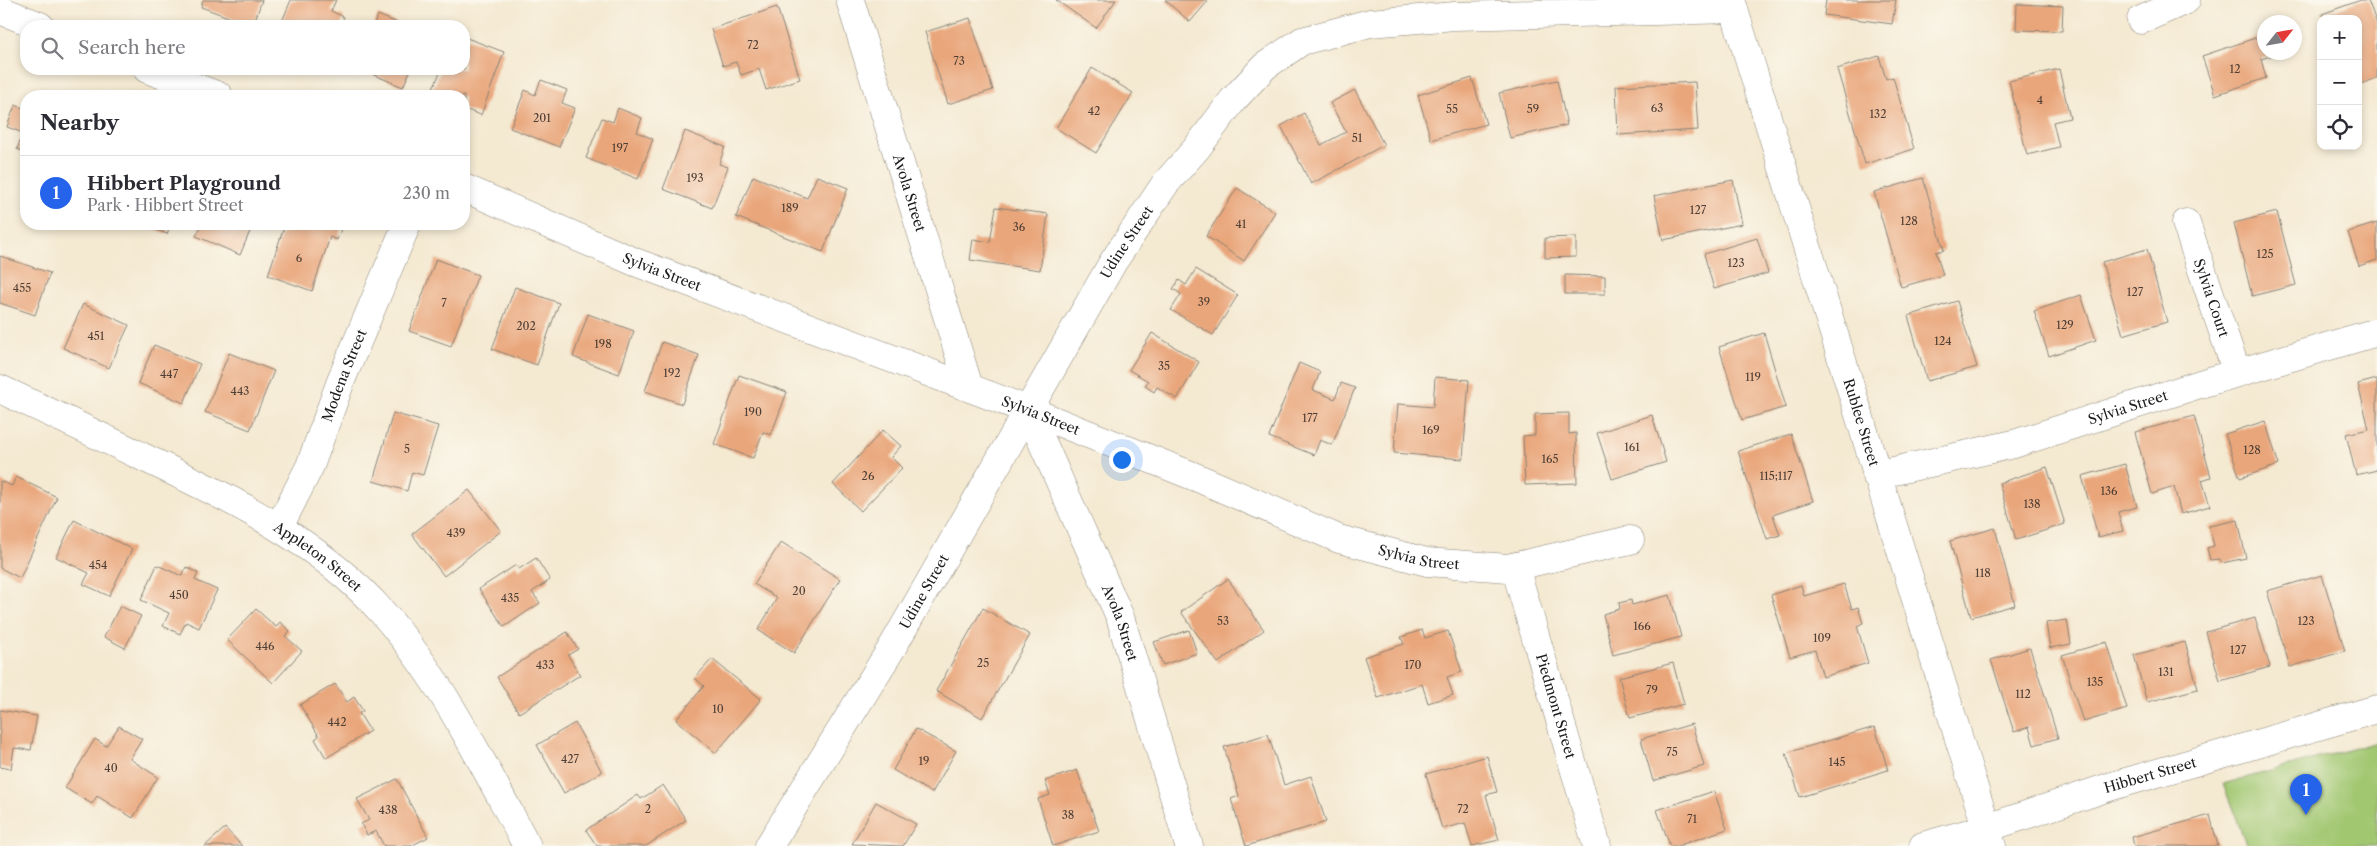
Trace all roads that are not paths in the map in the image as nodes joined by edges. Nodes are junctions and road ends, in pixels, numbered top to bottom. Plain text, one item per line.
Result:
1 (850, 0) edge
2 (2186, 0) edge
3 (1732, 4) edge
4 (0, 10) edge
5 (25, 20) edge
6 (2141, 20) dead end
7 (163, 75) edge
8 (203, 90) edge
9 (470, 191) edge
10 (2186, 223) dead end
11 (404, 230) edge
12 (2377, 332) edge
13 (2237, 373) junction
14 (969, 387) junction
15 (0, 389) edge
16 (1028, 410) junction
17 (1876, 475) junction
18 (279, 527) junction
19 (1630, 540) dead end
20 (1515, 567) junction
21 (2377, 709) edge
22 (1990, 837) edge
23 (527, 846) edge
24 (769, 846) edge
25 (1190, 846) edge
26 (1598, 846) edge
27 (1923, 846) edge

1 - 14 street, Avola Street
2 - 6 street
3 - 16 street, Udine Street
3 - 17 street, Rublee Street
4 - 5 street
7 - 8 street
9 - 14 street, Sylvia Street
10 - 13 street, Sylvia Court
11 - 18 street, Modena Street
12 - 13 street, Sylvia Street
13 - 17 street, Sylvia Street
14 - 16 street, Sylvia Street
15 - 18 street, Appleton Street
16 - 20 street, Sylvia Street
16 - 24 street, Udine Street
16 - 25 street, Avola Street
17 - 22 street, Rublee Street
18 - 23 street, Appleton Street
19 - 20 street, Sylvia Street
20 - 26 street, Piedmont Street
21 - 22 street, Hibbert Street
22 - 27 street, Hibbert Street

